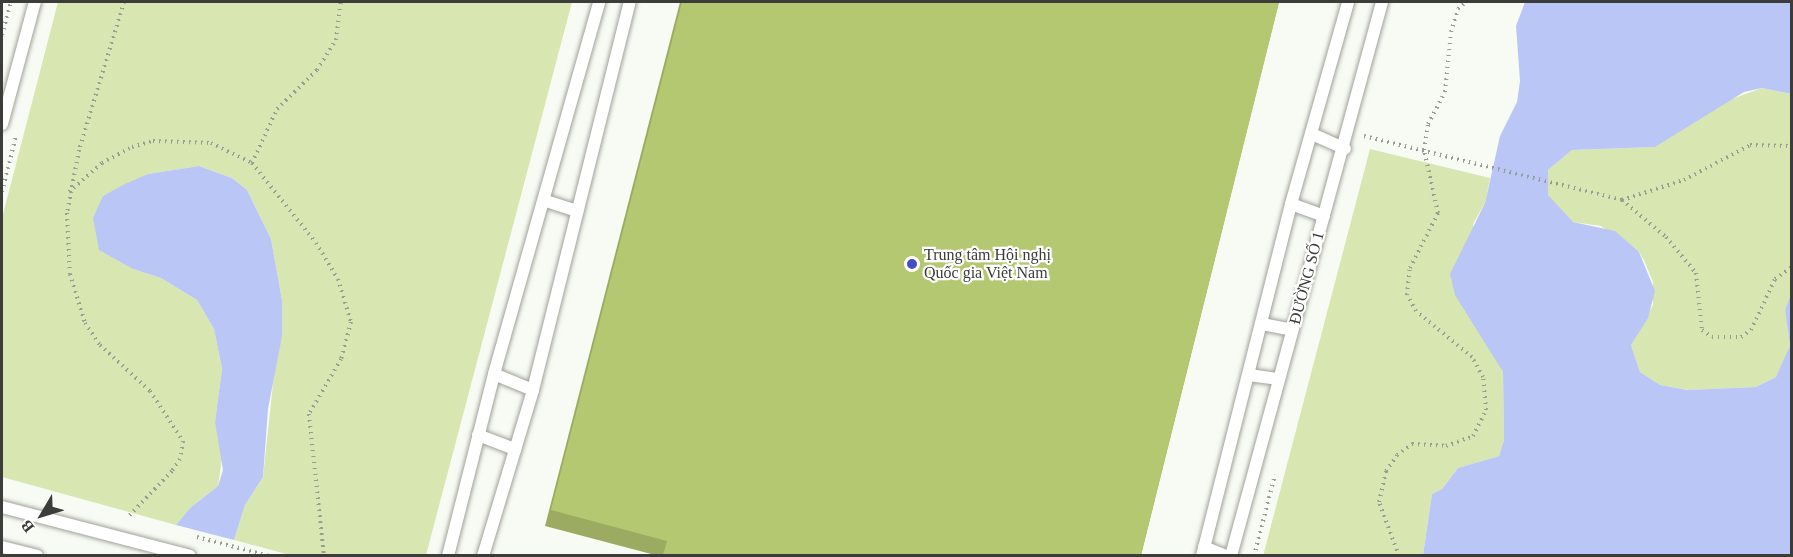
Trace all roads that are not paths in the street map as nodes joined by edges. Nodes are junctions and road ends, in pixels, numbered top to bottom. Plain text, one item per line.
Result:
1 (35, 2) edge
2 (599, 2) edge
3 (630, 2) edge
4 (1348, 2) edge
5 (1382, 2) edge
6 (2, 124) edge
7 (1312, 134) junction
8 (1345, 149) junction
9 (546, 201) junction
10 (1291, 204) junction
11 (577, 211) junction
12 (1324, 216) junction
13 (1262, 324) junction
14 (1292, 330) junction
15 (494, 374) junction
16 (1249, 375) junction
17 (1279, 379) junction
18 (533, 390) junction
19 (478, 435) junction
20 (515, 449) junction
21 (2, 507) edge
22 (2, 547) edge
23 (1203, 551) edge
24 (37, 555) edge
25 (190, 555) edge
26 (448, 555) edge
27 (483, 555) edge
28 (1227, 555) edge
29 (1231, 555) edge

1 - 6 lane
2 - 9 lane
3 - 11 lane
4 - 7 lane, ĐƯỜNG SỐ 1
5 - 8 lane, ĐƯỜNG SỐ 1
7 - 8 lane
7 - 10 lane, ĐƯỜNG SỐ 1
8 - 12 lane, ĐƯỜNG SỐ 1
9 - 11 lane
9 - 15 lane
10 - 12 lane
10 - 13 lane, ĐƯỜNG SỐ 1
11 - 18 lane
12 - 14 lane, ĐƯỜNG SỐ 1
13 - 14 lane
13 - 16 lane, ĐƯỜNG SỐ 1
14 - 17 lane, ĐƯỜNG SỐ 1
15 - 18 lane
15 - 19 lane
16 - 17 lane
16 - 23 lane, ĐƯỜNG SỐ 1
17 - 29 lane, ĐƯỜNG SỐ 1
18 - 20 lane
19 - 20 lane
19 - 26 lane
20 - 27 lane
21 - 25 lane
22 - 24 lane
23 - 28 lane

